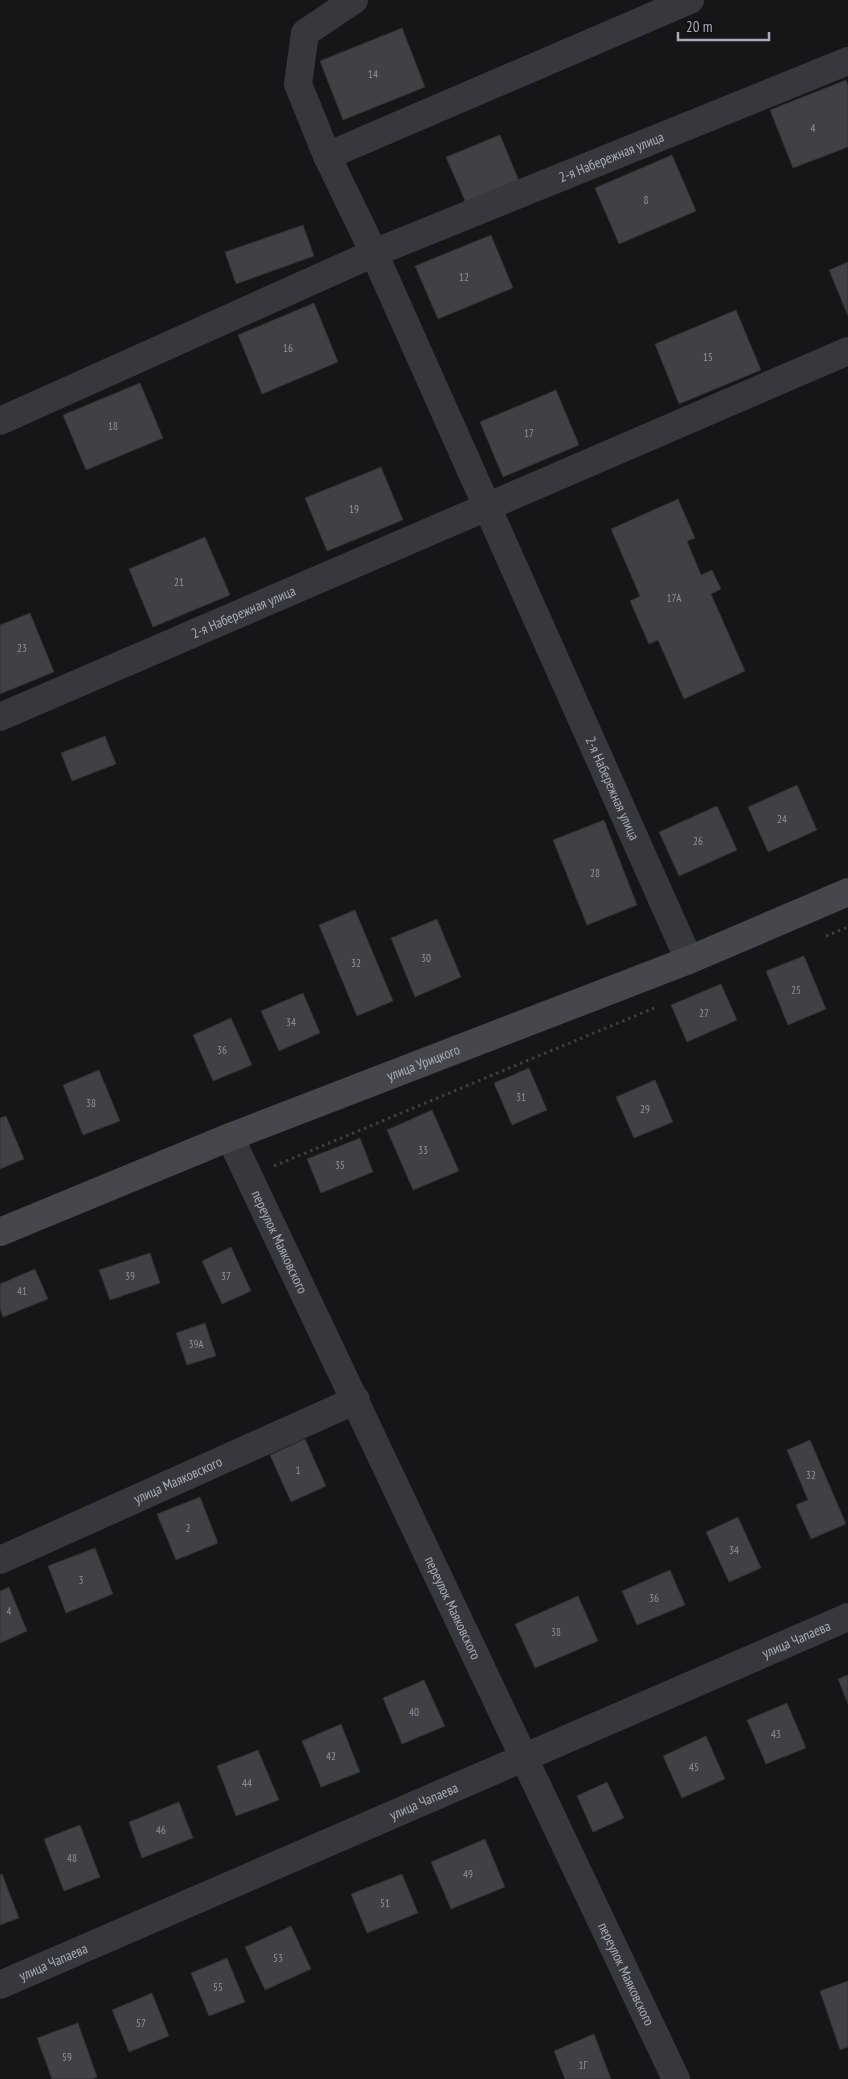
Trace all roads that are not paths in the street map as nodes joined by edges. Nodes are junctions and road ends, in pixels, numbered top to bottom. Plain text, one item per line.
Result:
1 (354, 0) edge
2 (690, 0) edge
3 (848, 61) edge
4 (327, 156) junction
5 (374, 253) junction
6 (848, 351) edge
7 (0, 421) edge
8 (487, 507) junction
9 (0, 717) edge
10 (848, 892) edge
11 (689, 960) junction
12 (230, 1137) junction
13 (0, 1232) edge
14 (356, 1400) junction
15 (0, 1560) edge
16 (848, 1617) edge
17 (526, 1758) junction
18 (0, 1985) edge
19 (676, 2079) edge

1 - 4 street, 2-я Набережная улица
2 - 4 street
3 - 5 street, 2-я Набережная улица
4 - 5 street, 2-я Набережная улица
5 - 7 street, 2-я Набережная улица
5 - 8 street, 2-я Набережная улица
6 - 8 street, 2-я Набережная улица
8 - 9 street, 2-я Набережная улица
8 - 11 street, 2-я Набережная улица
10 - 11 street, улица Урицкого
11 - 12 street, улица Урицкого
12 - 13 street, улица Урицкого
12 - 14 street, переулок Маяковского
14 - 15 street, улица Маяковского
14 - 17 street, переулок Маяковского
16 - 17 street, улица Чапаева
17 - 18 street, улица Чапаева
17 - 19 street, переулок Маяковского

